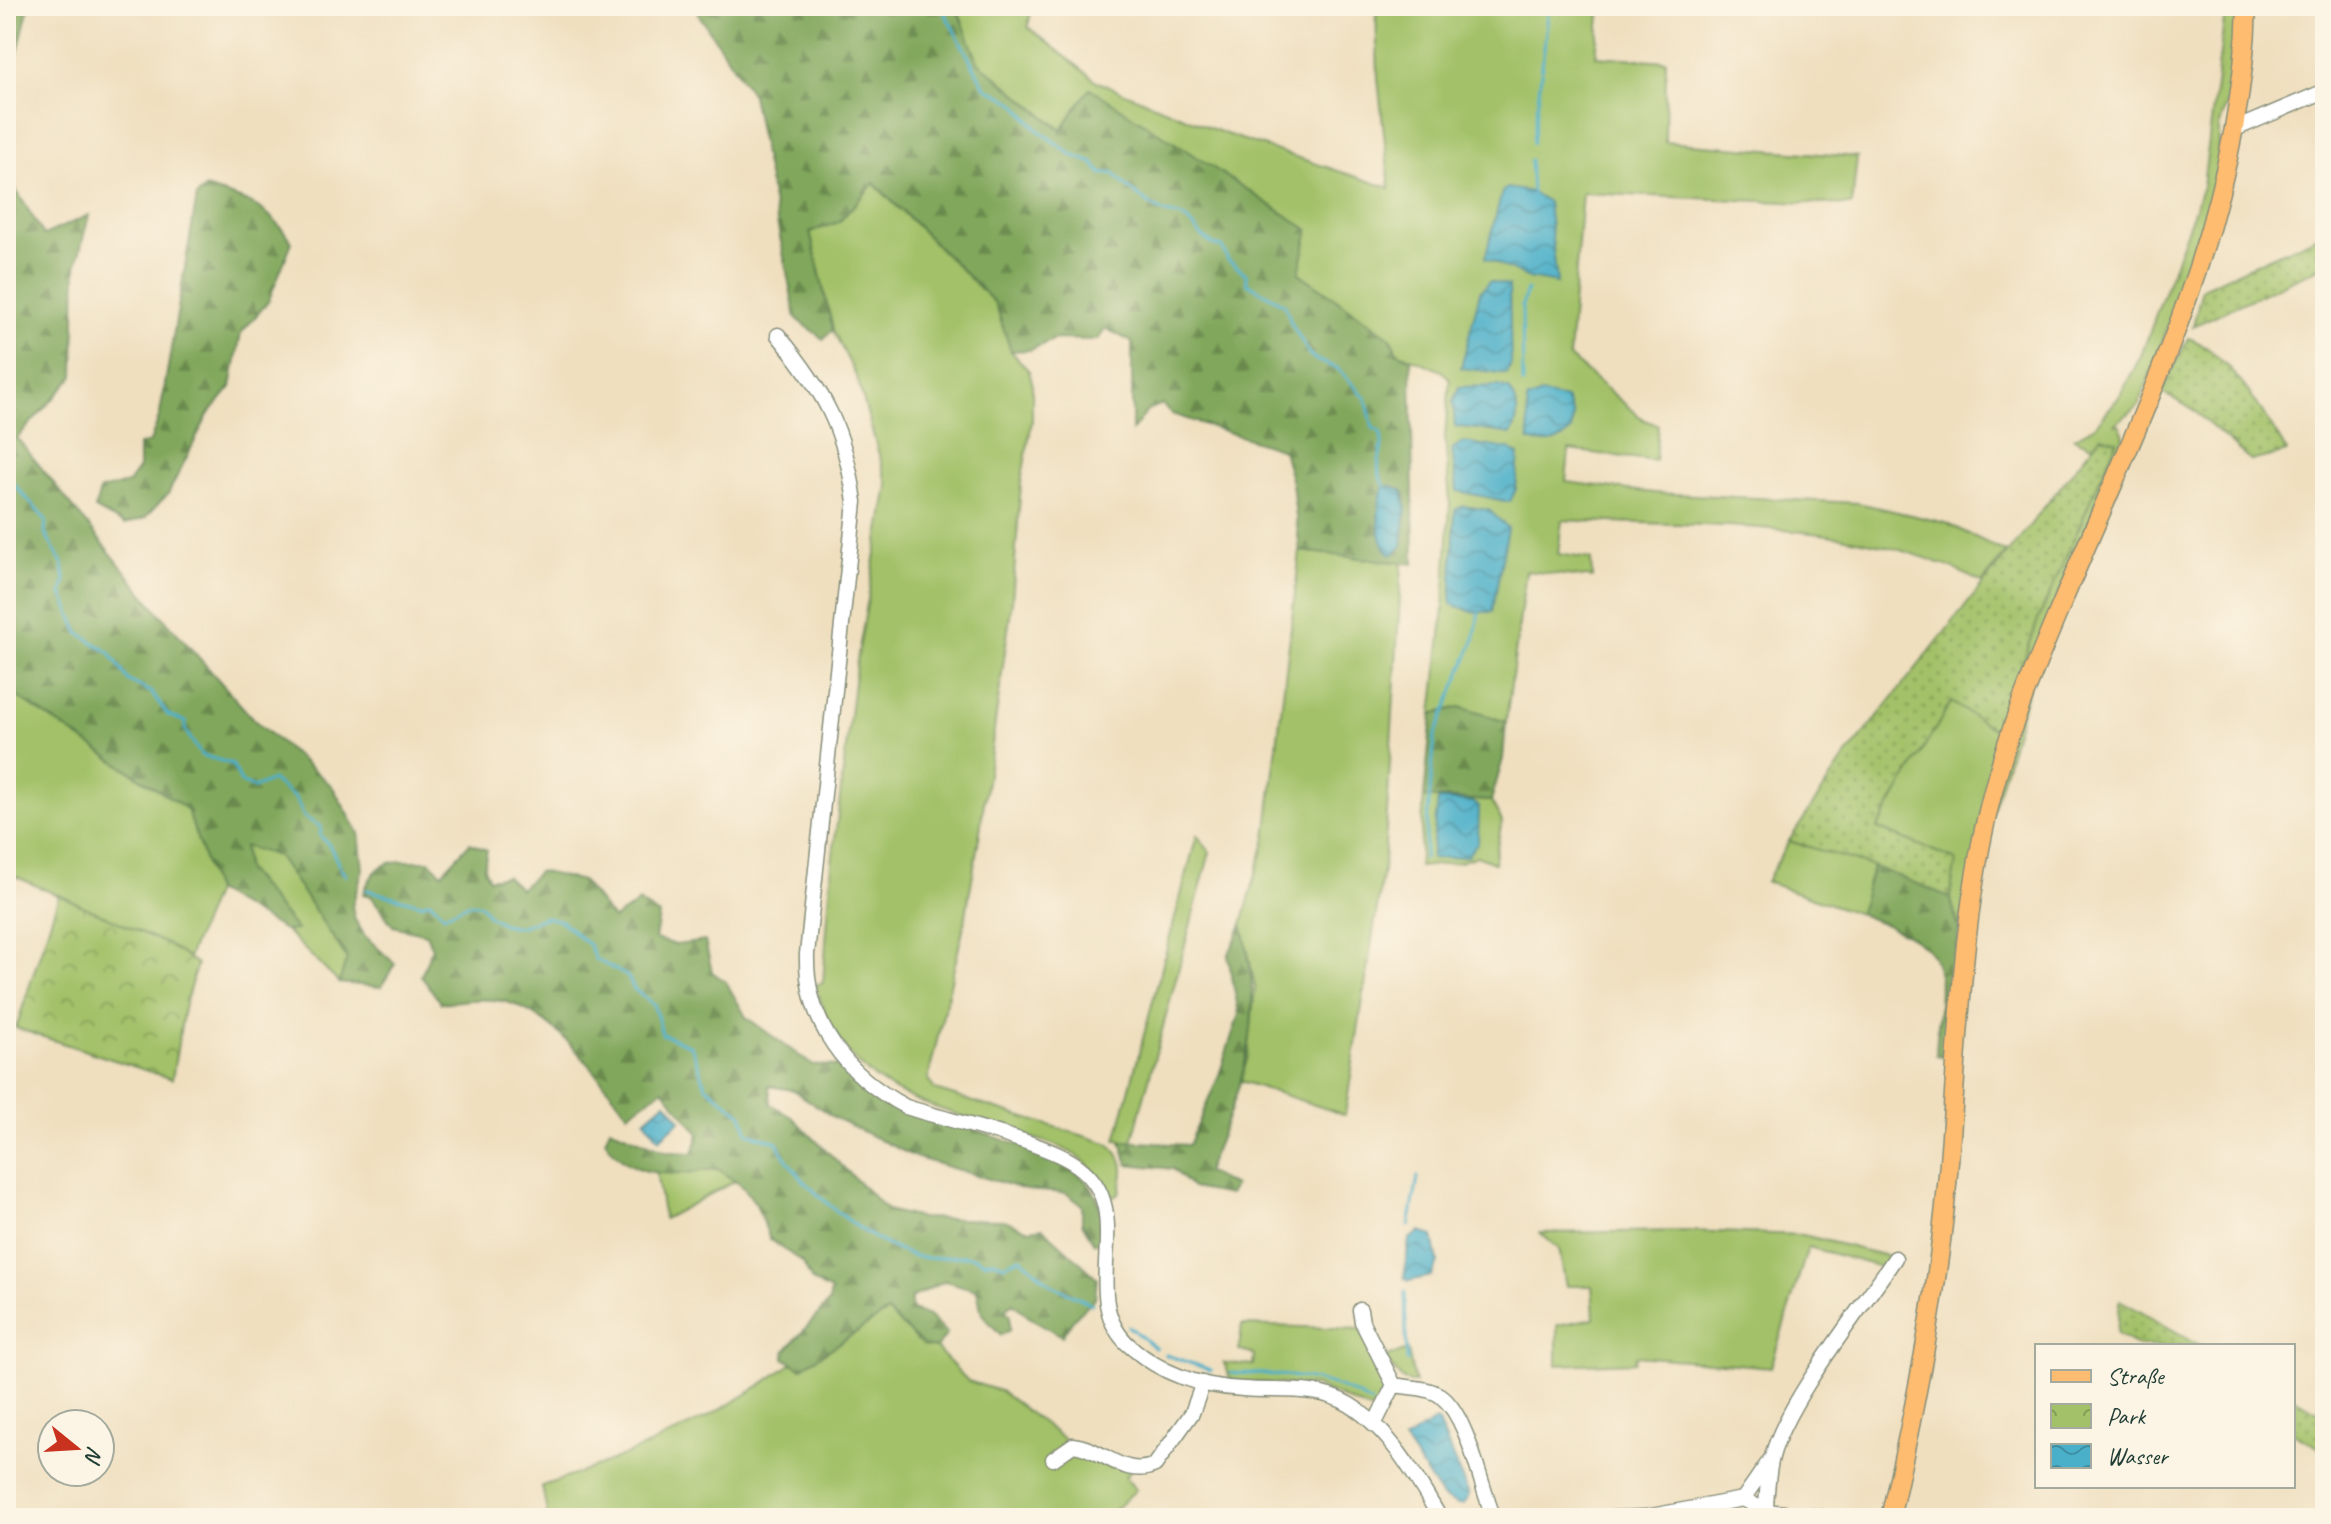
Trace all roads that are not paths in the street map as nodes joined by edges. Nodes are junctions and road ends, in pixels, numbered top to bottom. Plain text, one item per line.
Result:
1 (2247, 6) edge
2 (2325, 91) edge
3 (2235, 129) junction
4 (778, 335) dead end
5 (1895, 1258) dead end
6 (1360, 1310) dead end
7 (1203, 1383) junction
8 (1394, 1385) junction
9 (1374, 1425) junction
10 (1771, 1457) junction
11 (1053, 1459) dead end
12 (1743, 1499) junction
13 (1766, 1514) edge
14 (1440, 1518) edge
15 (1494, 1518) edge
16 (1613, 1518) edge
17 (1829, 1518) edge
18 (1890, 1518) edge

1 - 3 main road
2 - 3 street
3 - 18 main road
4 - 7 street
5 - 10 street
6 - 8 street
7 - 9 street
7 - 11 street
8 - 9 street
8 - 15 street
9 - 14 street
10 - 12 street
10 - 13 street
12 - 13 street
12 - 16 street
13 - 17 street

